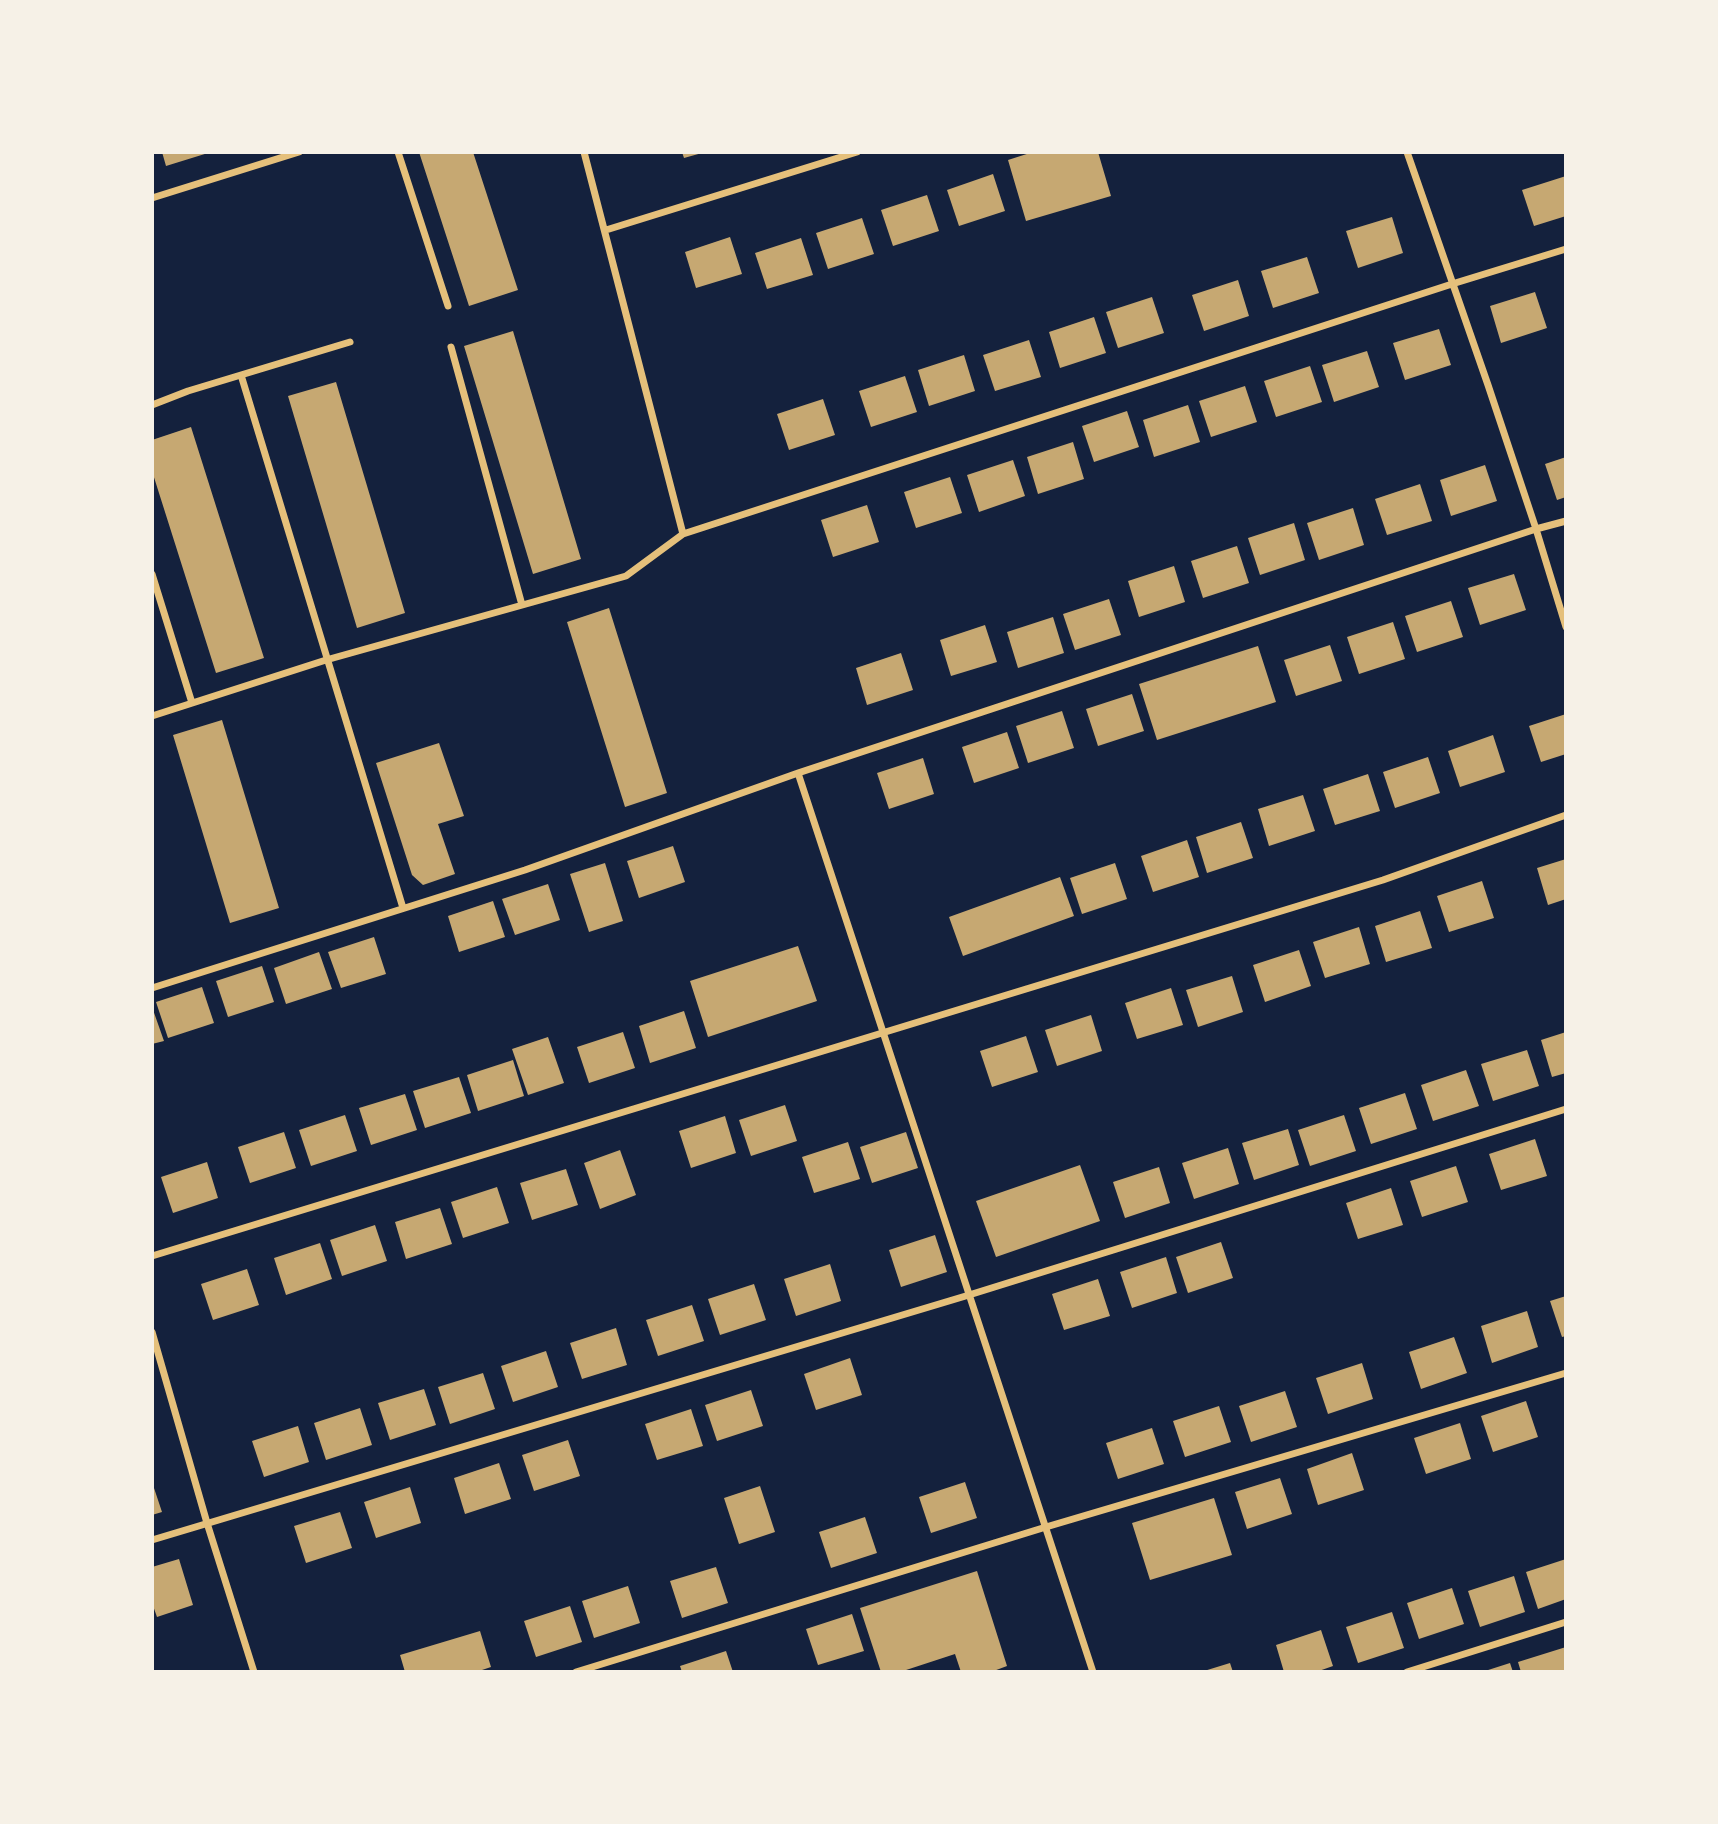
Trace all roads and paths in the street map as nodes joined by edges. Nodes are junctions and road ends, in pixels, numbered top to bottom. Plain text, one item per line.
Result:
1 (299, 152) edge
2 (398, 152) edge
3 (584, 152) edge
4 (857, 152) edge
5 (1407, 152) edge
6 (152, 198) edge
7 (606, 230) junction
8 (1566, 249) edge
9 (1452, 284) junction
10 (448, 306) dead end
11 (350, 342) dead end
12 (451, 347) dead end
13 (241, 375) junction
14 (152, 405) edge
15 (1566, 521) edge
16 (1536, 529) junction
17 (683, 534) junction
18 (152, 574) edge
19 (522, 605) junction
20 (1566, 627) edge
21 (326, 660) junction
22 (192, 703) junction
23 (152, 716) edge
24 (798, 773) junction
25 (1566, 815) edge
26 (403, 908) junction
27 (152, 988) edge
28 (883, 1032) junction
29 (1566, 1109) edge
30 (152, 1256) edge
31 (969, 1296) junction
32 (152, 1332) edge
33 (1566, 1373) edge
34 (207, 1523) junction
35 (1046, 1527) junction
36 (152, 1540) edge
37 (1566, 1622) edge
38 (254, 1672) edge
39 (576, 1672) edge
40 (1093, 1672) edge
41 (1407, 1672) edge

1 - 6 street
2 - 10 street
3 - 7 street
4 - 7 street
5 - 9 street
7 - 17 street
8 - 9 street
9 - 16 street
9 - 17 street
11 - 13 street
12 - 19 street
13 - 14 street
13 - 21 street
15 - 16 street
16 - 20 street
16 - 24 street
17 - 19 street
18 - 22 street
19 - 21 street
21 - 22 street
21 - 26 street
22 - 23 street
24 - 26 street
24 - 28 street
25 - 28 street
26 - 27 street
28 - 30 street
28 - 31 street
29 - 31 street
31 - 34 street
31 - 35 street
32 - 34 street
33 - 35 street
34 - 36 street
34 - 38 street
35 - 39 street
35 - 40 street
37 - 41 street

